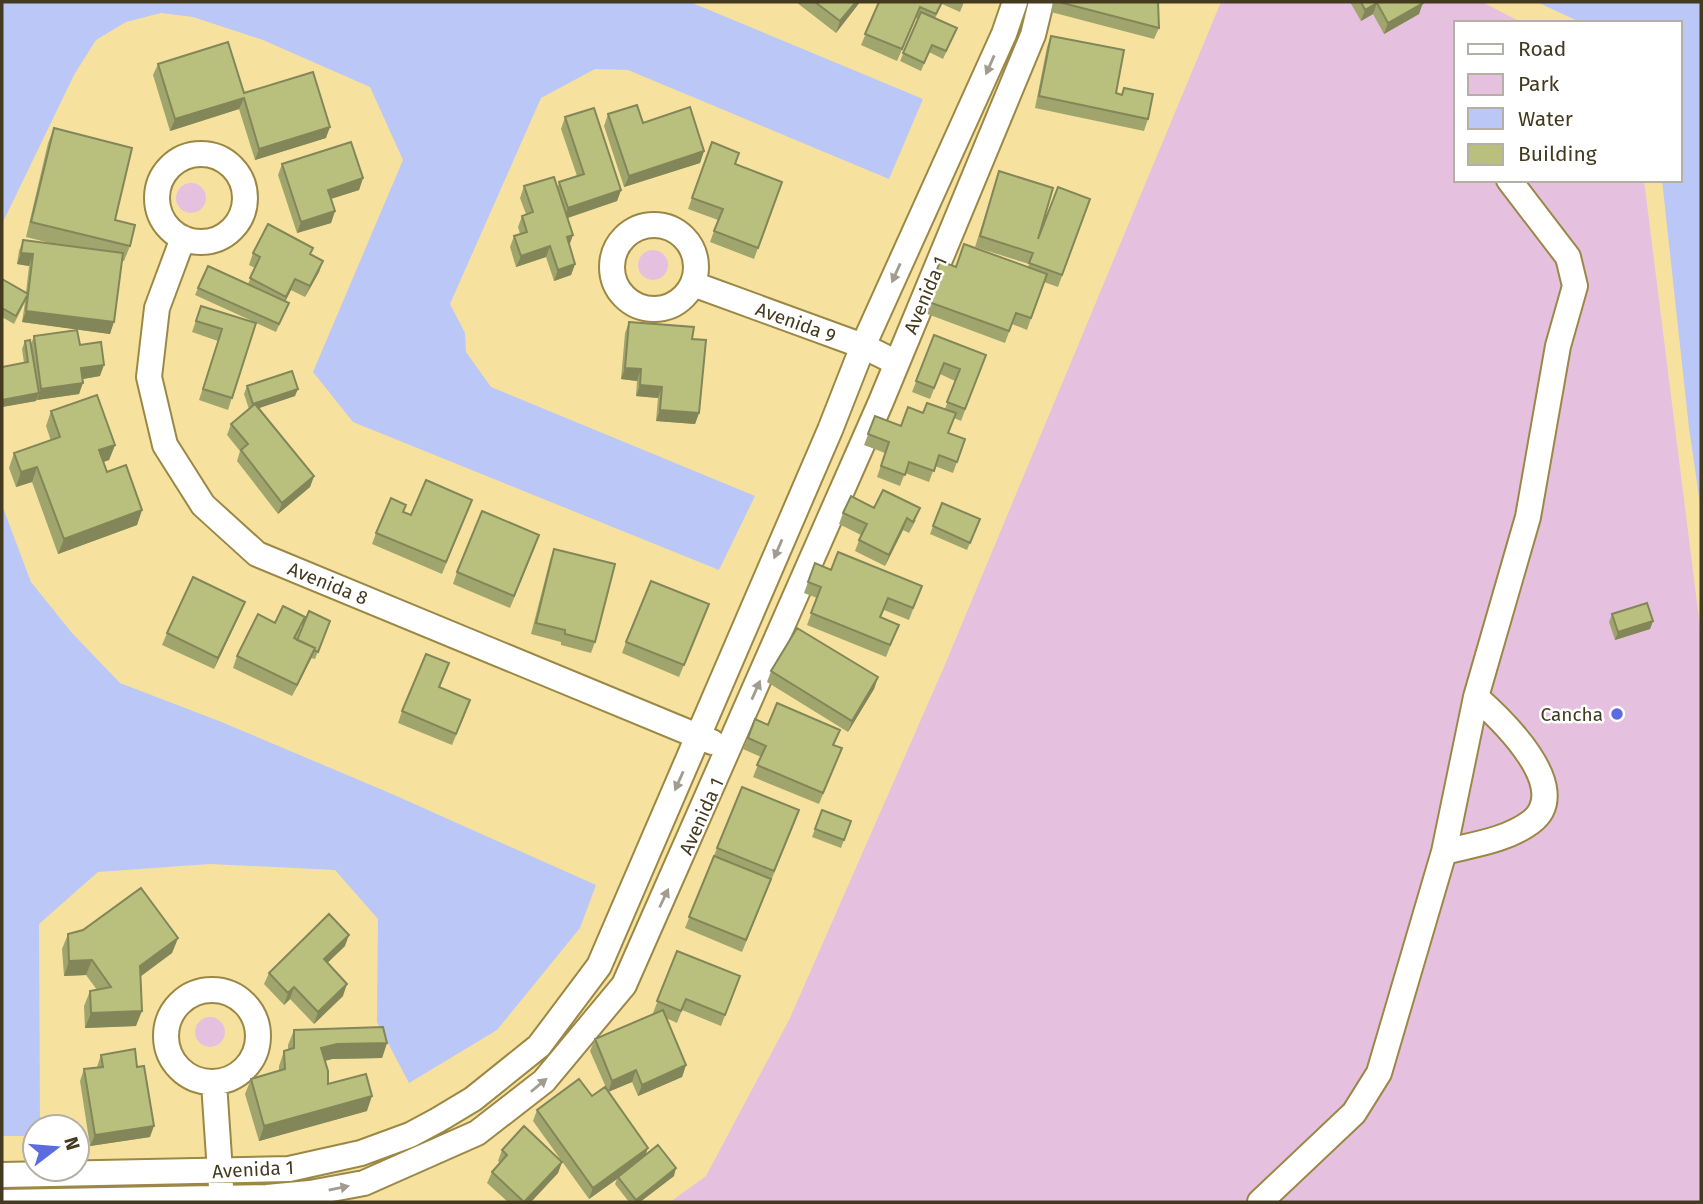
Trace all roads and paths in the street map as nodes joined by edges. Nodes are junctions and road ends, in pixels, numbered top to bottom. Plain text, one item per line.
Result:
1 (1014, 2) edge
2 (1041, 2) edge
3 (942, 172) junction
4 (1511, 182) edge
5 (971, 186) junction
6 (183, 238) dead end
7 (692, 285) dead end
8 (863, 346) junction
9 (897, 363) junction
10 (796, 507) junction
11 (829, 523) junction
12 (1476, 697) junction
13 (699, 736) junction
14 (729, 751) junction
15 (1444, 852) junction
16 (553, 1027) junction
17 (574, 1049) junction
18 (214, 1083) dead end
19 (220, 1171) junction
20 (2, 1174) edge
21 (221, 1198) junction
22 (2, 1202) edge
23 (1260, 1202) edge

1 -> 3 street, Avenida 1
2 - 5 street, Avenida 1
3 - 5 street
3 -> 8 street, Avenida 1
4 - 12 street
5 - 9 street, Avenida 1
6 - 13 street, Avenida 8
7 - 8 street, Avenida 9
8 - 9 street, Avenida 9
8 - 10 street, Avenida 1
9 - 11 street, Avenida 1
10 - 11 street
10 -> 13 street, Avenida 1
14 -> 11 street, Avenida 1
12 - 15 street
12 - 15 street
13 - 14 street, Avenida 8
13 -> 16 street, Avenida 1
17 -> 14 street, Avenida 1
15 - 23 street
16 - 17 street
16 - 19 street, Avenida 1
21 -> 17 street, Avenida 1
18 - 19 street
19 - 20 street, Avenida 1
19 - 21 street
21 - 22 street, Avenida 1

